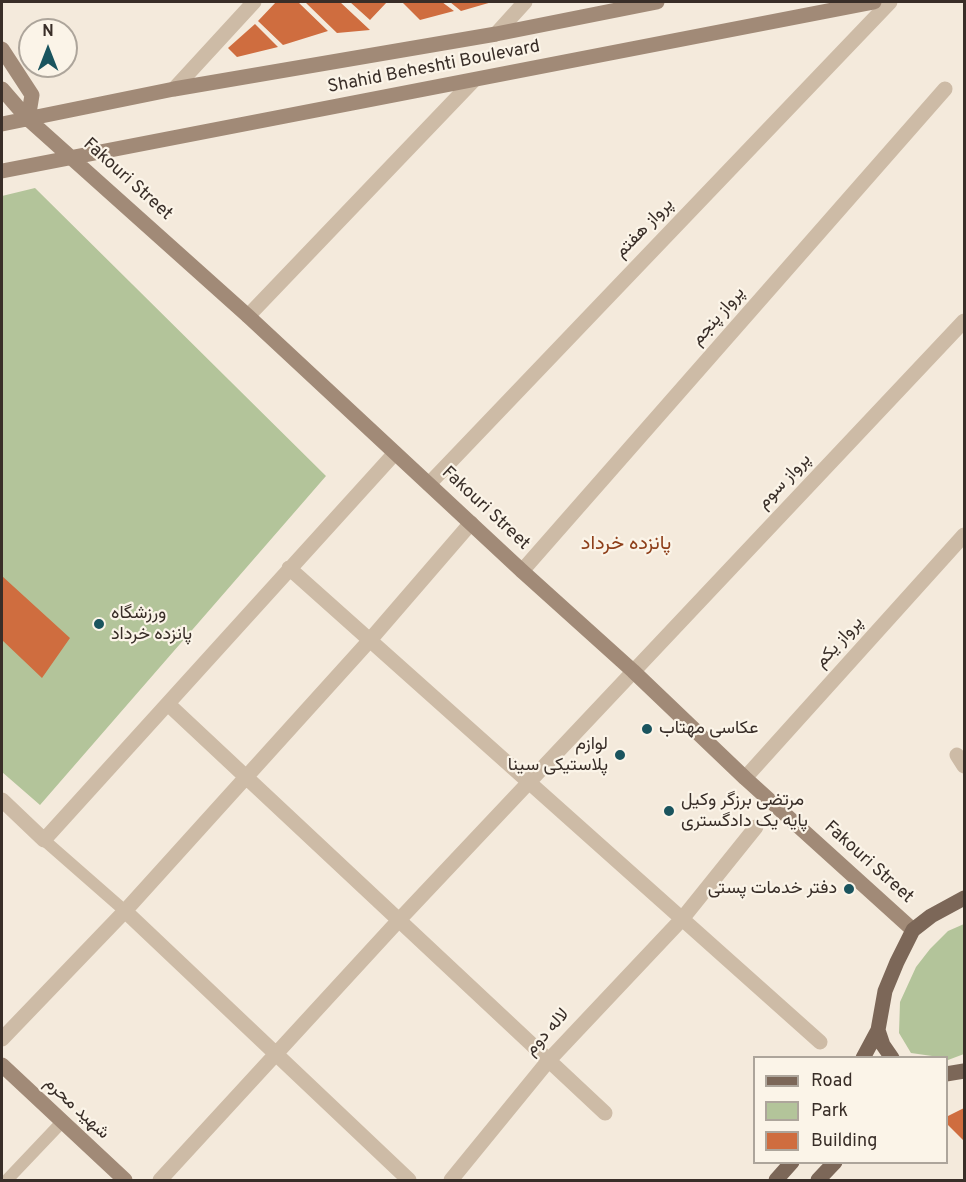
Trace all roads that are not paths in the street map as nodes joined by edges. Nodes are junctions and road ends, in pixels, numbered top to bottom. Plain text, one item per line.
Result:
1 (254, 2) edge
2 (525, 2) edge
3 (657, 2) edge
4 (874, 2) edge
5 (890, 2) edge
6 (496, 34) junction
7 (2, 50) edge
8 (473, 81) junction
9 (2, 89) edge
10 (174, 89) junction
11 (945, 89) dead end
12 (28, 119) junction
13 (2, 124) edge
14 (74, 158) junction
15 (2, 171) edge
16 (248, 316) junction
17 (964, 321) edge
18 (396, 453) junction
19 (429, 484) junction
20 (471, 523) junction
21 (964, 535) edge
22 (289, 568) junction
23 (522, 571) junction
24 (370, 640) junction
25 (633, 671) junction
26 (168, 704) junction
27 (245, 777) junction
28 (745, 778) junction
29 (530, 783) junction
30 (2, 800) edge
31 (756, 827) dead end
32 (44, 840) junction
33 (964, 898) edge
34 (126, 911) junction
35 (682, 919) junction
36 (399, 920) junction
37 (913, 930) junction
38 (878, 1030) junction
39 (2, 1039) edge
40 (820, 1042) dead end
41 (276, 1054) junction
42 (864, 1056) edge
43 (891, 1056) edge
44 (549, 1060) junction
45 (2, 1065) edge
46 (605, 1113) dead end
47 (62, 1122) junction
48 (790, 1164) edge
49 (834, 1164) edge
50 (8, 1180) edge
51 (125, 1180) edge
52 (160, 1180) edge
53 (409, 1180) edge
54 (451, 1180) edge
55 (776, 1180) edge
56 (818, 1180) edge

1 - 10 street
2 - 6 street
3 - 6 main road, Shahid Beheshti Boulevard
4 - 8 main road, Shahid Beheshti Boulevard
5 - 19 street, پرواز هفتم
6 - 10 main road, Shahid Beheshti Boulevard
7 - 12 main road
8 - 14 main road, Shahid Beheshti Boulevard
8 - 16 street
9 - 12 main road, Fakouri Street
10 - 12 main road, Shahid Beheshti Boulevard
11 - 23 street, پرواز پنجم
12 - 13 main road, Shahid Beheshti Boulevard
12 - 14 main road, Fakouri Street
14 - 15 main road, Shahid Beheshti Boulevard
14 - 16 main road, Fakouri Street
16 - 18 main road, Fakouri Street
17 - 25 street, پرواز سوم
18 - 19 main road, Fakouri Street
18 - 22 street
19 - 20 main road, Fakouri Street
20 - 23 main road, Fakouri Street
20 - 24 street
21 - 28 street, پرواز یکم
22 - 24 street
22 - 26 street
23 - 25 main road, Fakouri Street
24 - 27 street
24 - 29 street
25 - 28 main road, Fakouri Street
25 - 29 street, پرواز سوم
26 - 27 street
26 - 32 street
27 - 34 street
27 - 36 street
28 - 37 main road, Fakouri Street
29 - 35 street
29 - 36 street, پرواز سوم
30 - 32 street
31 - 35 street, لاله دوم
32 - 34 lane
33 - 37 main road
34 - 39 street
34 - 41 street
35 - 40 street
35 - 44 street, لاله دوم
36 - 41 street, پرواز سوم
36 - 44 street
37 - 38 main road
38 - 42 main road
38 - 43 main road
41 - 52 street, پرواز سوم
41 - 53 street
44 - 46 street
44 - 54 street, لاله دوم
45 - 47 main road, شهید محرم
47 - 50 lane
47 - 51 main road, شهید محرم
48 - 55 main road
49 - 56 main road

